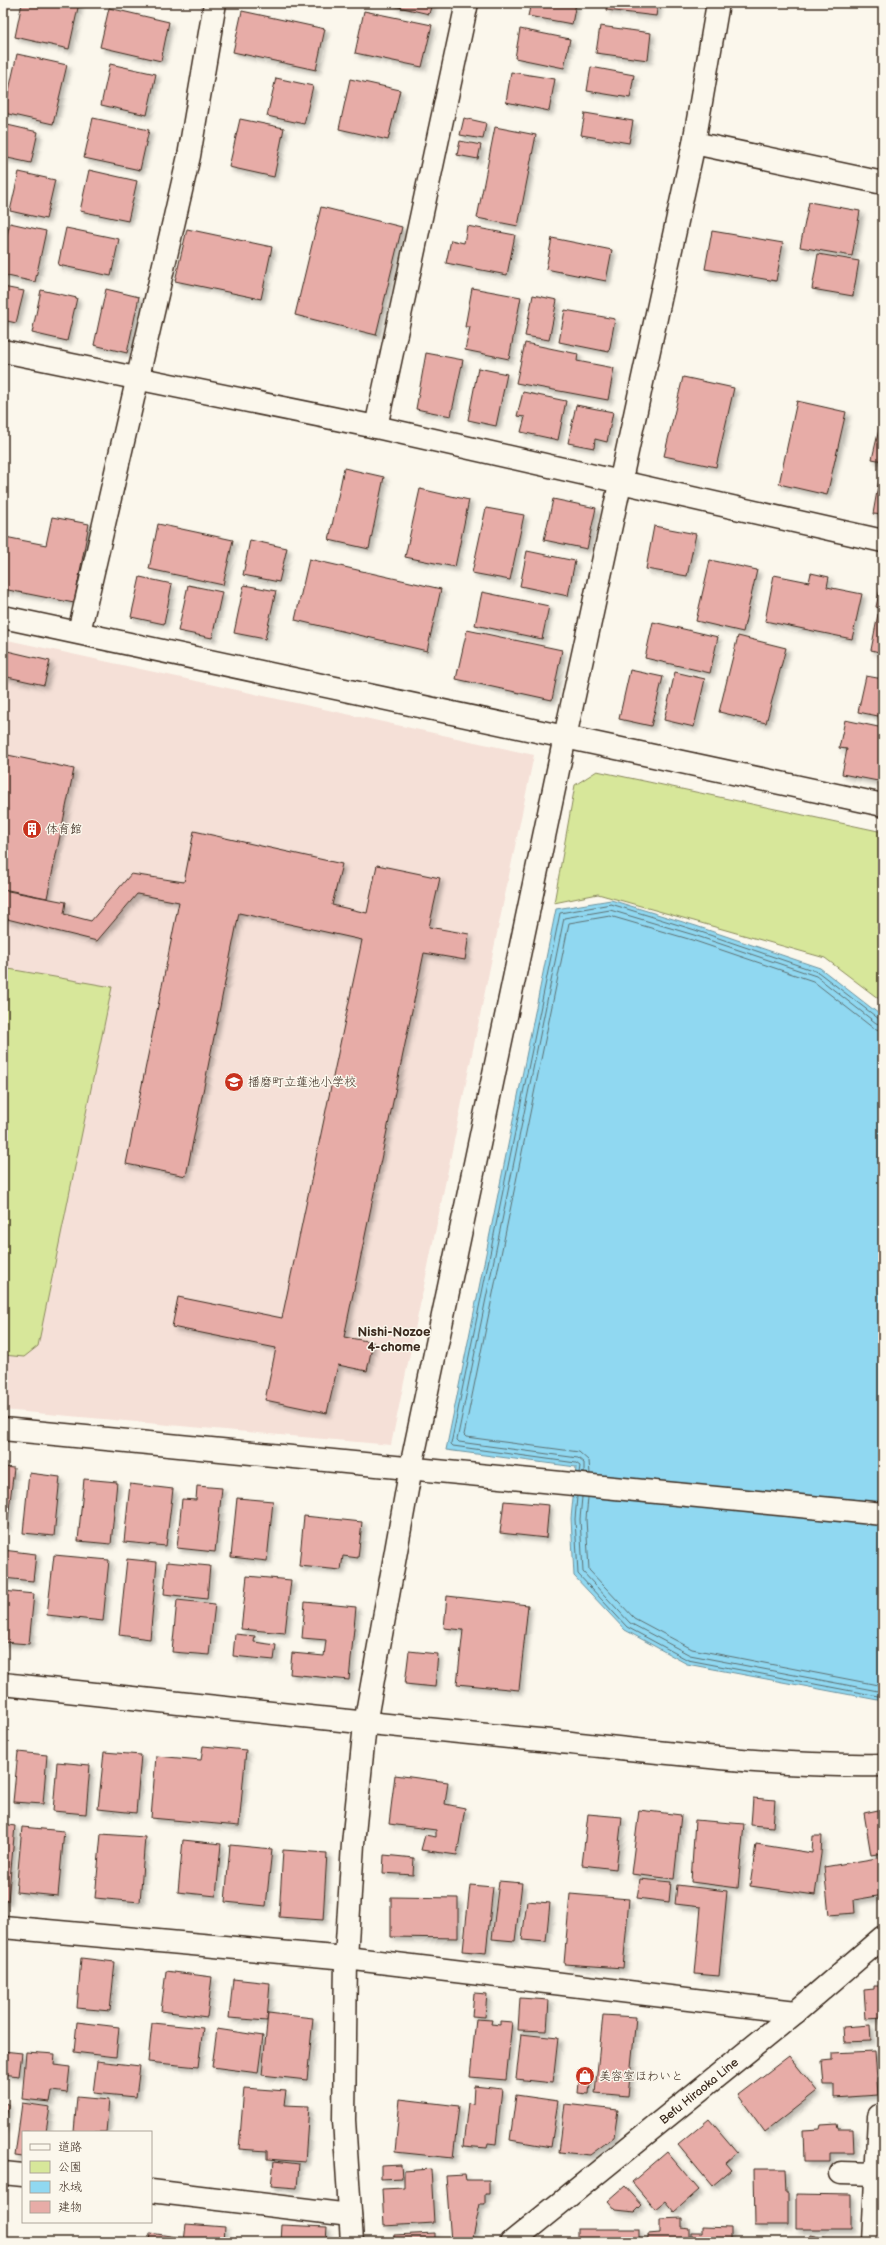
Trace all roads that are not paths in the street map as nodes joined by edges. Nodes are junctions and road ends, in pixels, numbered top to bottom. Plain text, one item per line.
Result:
1 (215, 3) edge
2 (468, 3) edge
3 (718, 3) edge
4 (694, 143) junction
5 (883, 183) edge
6 (3, 351) edge
7 (137, 379) junction
8 (376, 427) junction
9 (620, 482) junction
10 (883, 541) edge
11 (3, 617) edge
12 (80, 632) junction
13 (565, 737) junction
14 (883, 805) edge
15 (3, 1429) edge
16 (411, 1467) junction
17 (883, 1514) edge
18 (3, 1684) edge
19 (365, 1724) junction
20 (883, 1765) edge
21 (3, 1927) edge
22 (883, 1937) edge
23 (346, 1958) junction
24 (796, 2012) junction
25 (883, 2115) edge
26 (3, 2173) edge
27 (841, 2174) dead end
28 (876, 2174) junction
29 (22, 2175) edge
30 (152, 2190) edge
31 (350, 2215) junction
32 (352, 2242) edge
33 (512, 2242) edge
34 (872, 2242) edge

1 - 7 street
2 - 8 street
3 - 4 street
4 - 5 street
4 - 9 street
6 - 7 street
7 - 8 street
7 - 12 street
8 - 9 street
9 - 10 street
9 - 13 street
11 - 12 street
12 - 13 street
13 - 14 street
13 - 16 street
15 - 16 street
16 - 17 street
16 - 19 street
18 - 19 street
19 - 20 street
19 - 23 street
21 - 23 street
22 - 24 street, Befu Hiraoka Line
23 - 24 street
23 - 31 street
24 - 33 street, Befu Hiraoka Line
25 - 28 street
26 - 29 street
27 - 28 street
28 - 34 street
30 - 31 street
31 - 32 street

